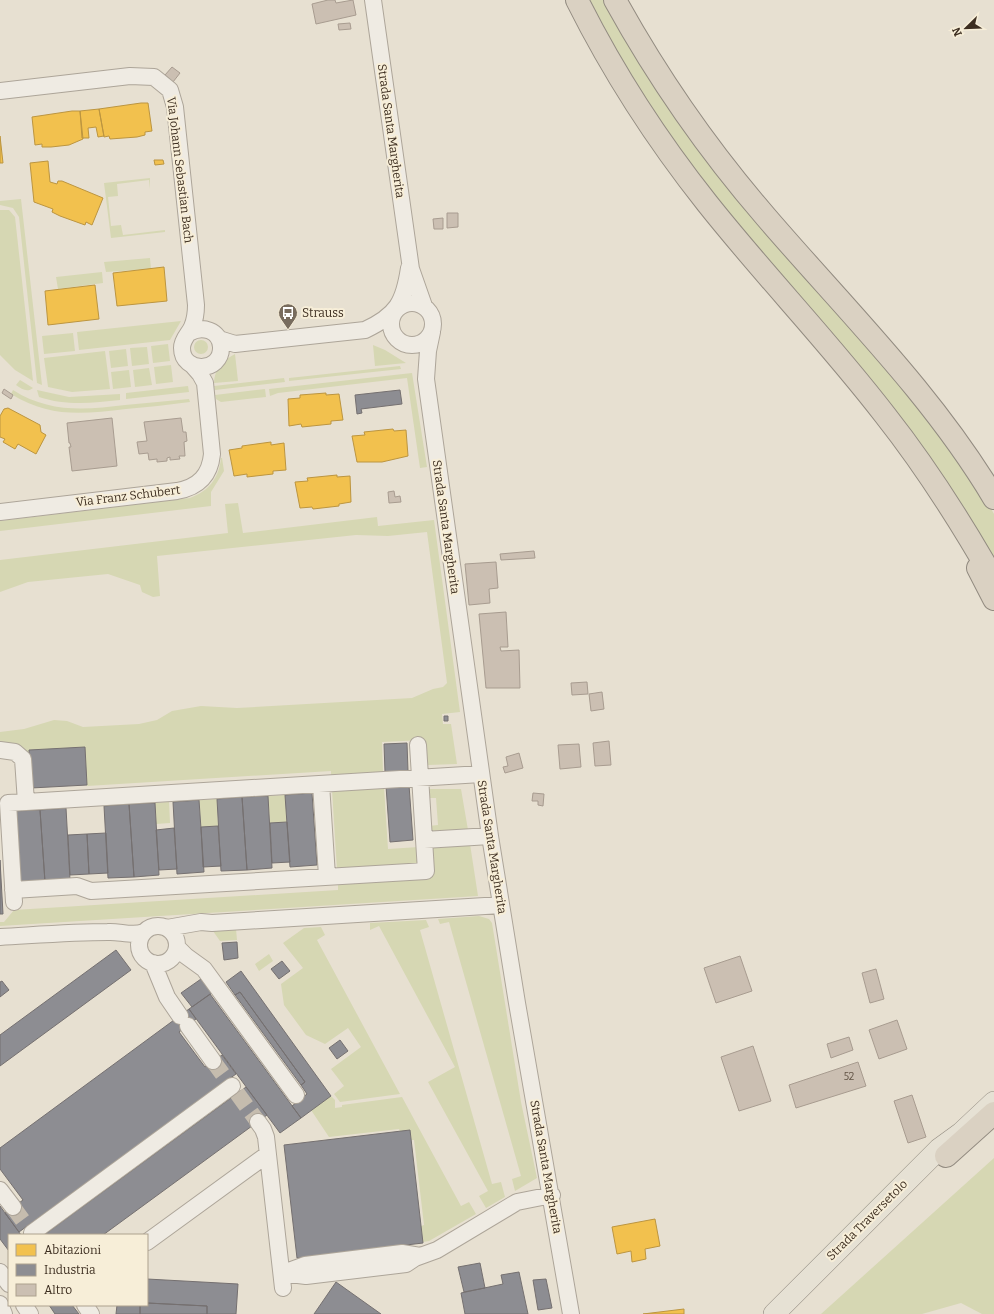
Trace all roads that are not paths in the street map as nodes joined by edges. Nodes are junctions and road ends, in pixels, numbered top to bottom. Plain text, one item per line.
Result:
1 (373, 0) edge
2 (577, 0) edge
3 (616, 0) edge
4 (0, 91) edge
5 (410, 262) junction
6 (196, 305) junction
7 (424, 306) junction
8 (397, 309) junction
9 (207, 329) junction
10 (365, 330) junction
11 (432, 332) junction
12 (189, 333) junction
13 (219, 339) junction
14 (398, 341) junction
15 (235, 344) junction
16 (216, 361) junction
17 (193, 366) junction
18 (426, 379) junction
19 (205, 383) junction
20 (966, 454) junction
21 (994, 484) edge
22 (994, 498) edge
23 (0, 512) edge
24 (961, 524) junction
25 (994, 580) edge
26 (994, 599) edge
27 (418, 745) dead end
28 (0, 750) edge
29 (481, 774) junction
30 (420, 778) junction
31 (321, 784) junction
32 (26, 802) junction
33 (490, 836) junction
34 (424, 840) junction
35 (327, 876) junction
36 (501, 905) junction
37 (212, 923) junction
38 (167, 928) junction
39 (144, 932) junction
40 (0, 937) edge
41 (177, 945) junction
42 (160, 963) junction
43 (213, 1061) tunnel mouth
44 (232, 1087) dead end
45 (296, 1095) dead end
46 (994, 1102) edge
47 (994, 1113) edge
48 (258, 1122) tunnel mouth
49 (963, 1131) junction
50 (268, 1154) junction
51 (946, 1156) junction
52 (0, 1190) edge
53 (552, 1195) junction
54 (13, 1207) tunnel mouth
55 (31, 1231) edge
56 (148, 1241) edge
57 (0, 1272) edge
58 (8, 1283) edge
59 (0, 1304) edge
60 (4, 1314) edge
61 (571, 1314) edge
62 (774, 1314) edge
63 (787, 1314) edge

1 - 5 street, Strada Santa Margherita
2 - 24 highway
3 - 20 highway
4 - 6 street, Via Johann Sebastian Bach
5 - 7 street, Strada Santa Margherita
5 - 8 street, Strada Santa Margherita
6 - 9 street, Via Johann Sebastian Bach
6 - 12 street, Via Johann Sebastian Bach
7 - 8 street
7 - 11 street, Strada Santa Margherita
8 - 10 street
8 - 14 street, Strada Santa Margherita
9 - 12 street
9 - 13 street
10 - 14 street
10 - 15 street
11 - 14 street
11 - 18 street, Strada Santa Margherita
12 - 17 street
13 - 15 street
13 - 16 street
14 - 18 street, Strada Santa Margherita
15 - 16 street
16 - 17 street
16 - 19 street, Via Franz Schubert
17 - 19 street, Via Franz Schubert
18 - 29 street, Strada Santa Margherita
19 - 23 street, Via Franz Schubert
20 - 21 highway
20 - 22 highway
24 - 25 highway
24 - 26 highway
27 - 30 street
28 - 32 street
29 - 30 street
29 - 33 street, Strada Santa Margherita
30 - 31 street
30 - 34 street
31 - 32 street
31 - 35 street
32 - 35 street
33 - 34 street
33 - 36 street, Strada Santa Margherita
34 - 35 street
36 - 37 street
36 - 53 street, Strada Santa Margherita
37 - 38 street
37 - 41 street
38 - 39 street
38 - 41 street
39 - 40 street
39 - 42 street
41 - 42 street
41 - 45 street
42 - 43 street
44 - 55 street
46 - 49 main road, Strada Traversetolo
47 - 51 highway
48 - 50 street
49 - 51 main road, Strada Traversetolo
49 - 62 main road, Strada Traversetolo
50 - 53 street
50 - 56 street
51 - 63 main road, Strada Traversetolo
52 - 54 street
53 - 61 street, Strada Santa Margherita
57 - 58 street
59 - 60 street

